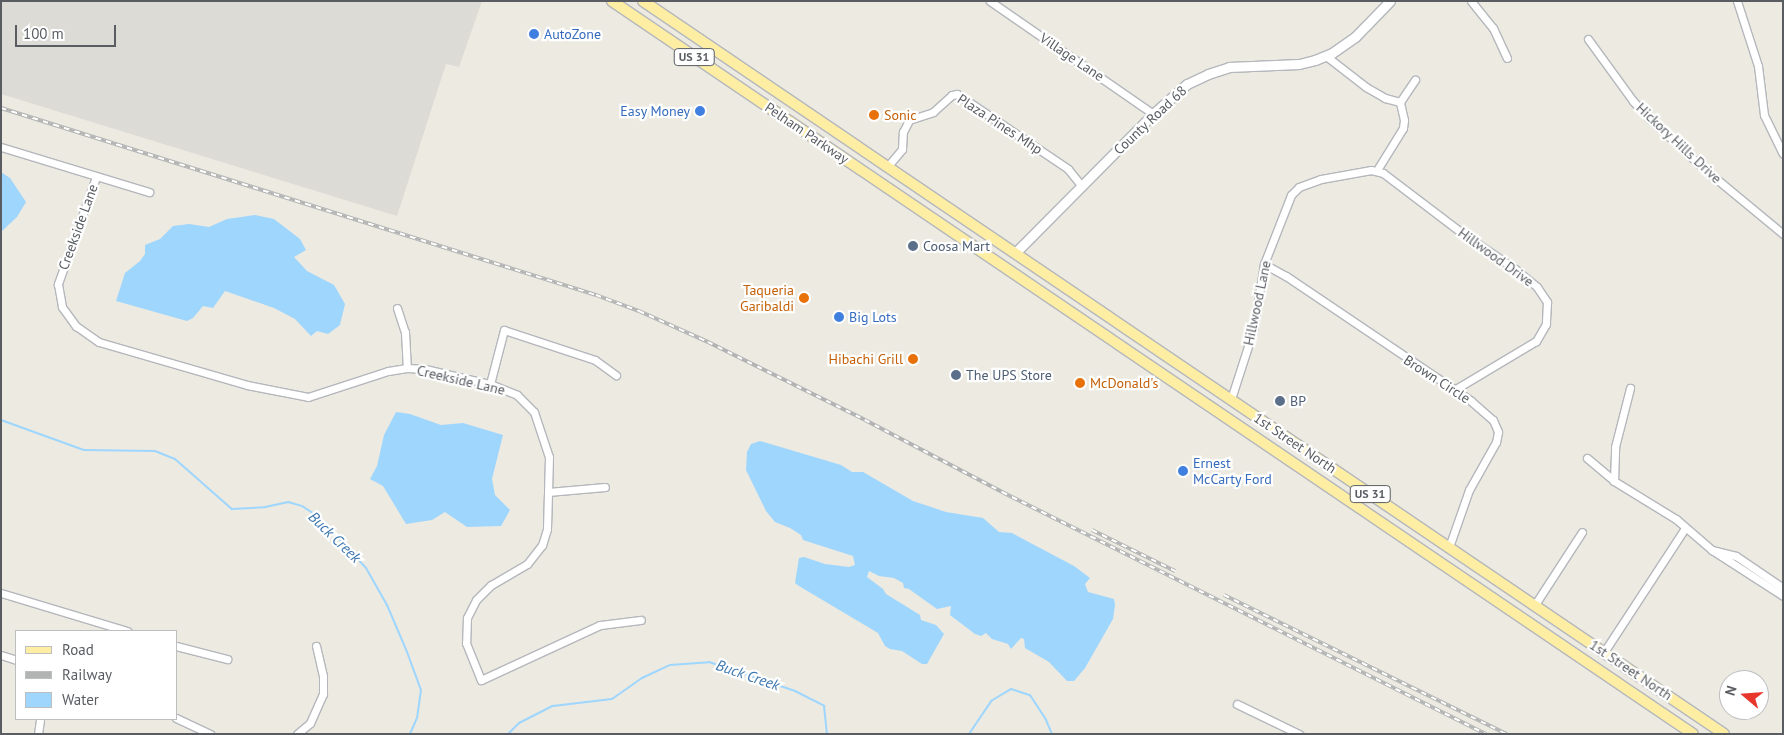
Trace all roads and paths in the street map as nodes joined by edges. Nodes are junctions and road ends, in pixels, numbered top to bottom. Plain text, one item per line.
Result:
1 (612, 1) edge
2 (643, 1) edge
3 (990, 1) edge
4 (1390, 1) edge
5 (1471, 1) edge
6 (1737, 1) edge
7 (670, 19) junction
8 (660, 35) junction
9 (1588, 39) dead end
10 (1326, 56) junction
11 (1507, 58) dead end
12 (1415, 80) dead end
13 (778, 92) junction
14 (1400, 102) junction
15 (767, 106) junction
16 (1153, 114) junction
17 (1, 147) edge
18 (864, 151) junction
19 (1783, 154) edge
20 (856, 166) junction
21 (887, 167) junction
22 (1377, 170) junction
23 (96, 177) junction
24 (1082, 186) junction
25 (149, 192) dead end
26 (1783, 234) edge
27 (1016, 253) junction
28 (1264, 264) junction
29 (1002, 265) junction
30 (1086, 301) junction
31 (397, 308) dead end
32 (1076, 315) junction
33 (1154, 348) junction
34 (1146, 362) junction
35 (407, 368) junction
36 (616, 376) dead end
37 (490, 384) junction
38 (1630, 388) dead end
39 (1454, 390) junction
40 (1231, 399) junction
41 (1224, 415) junction
42 (1286, 436) junction
43 (1275, 450) junction
44 (1587, 458) dead end
45 (1614, 481) junction
46 (605, 487) dead end
47 (1366, 491) junction
48 (548, 492) junction
49 (1357, 506) junction
50 (1685, 528) junction
51 (1582, 532) dead end
52 (1449, 547) junction
53 (1712, 550) junction
54 (1439, 561) junction
55 (1783, 588) edge
56 (1, 593) edge
57 (1783, 596) edge
58 (1534, 606) junction
59 (641, 620) dead end
60 (1526, 620) junction
61 (125, 630) edge
62 (316, 646) dead end
63 (178, 647) edge
64 (1604, 652) junction
65 (1, 655) edge
66 (227, 659) dead end
67 (15, 660) edge
68 (1592, 665) junction
69 (1666, 694) junction
70 (1237, 704) dead end
71 (1664, 714) junction
72 (178, 719) edge
73 (40, 720) edge
74 (38, 734) edge
75 (211, 734) edge
76 (297, 734) edge
77 (1299, 734) edge
78 (1693, 734) edge
79 (1724, 734) edge

1 - 8 main road, Pelham Parkway / US 31
2 - 7 main road, Pelham Parkway / US 31
3 - 16 street, Village Lane
4 - 10 street, County Road 68
5 - 11 street
6 - 19 street
7 - 8 main road
7 - 13 main road, Pelham Parkway / US 31
8 - 15 main road, Pelham Parkway / US 31
9 - 26 street, Hickory Hills Drive
10 - 14 street
10 - 16 street, County Road 68
12 - 14 street
13 - 15 main road
13 - 18 main road, Pelham Parkway / US 31
14 - 22 street
15 - 20 main road, Pelham Parkway / US 31
16 - 24 street, County Road 68
17 - 23 street
18 - 20 main road
18 - 21 main road, Pelham Parkway / US 31
20 - 29 main road, Pelham Parkway / US 31
21 - 24 street, Plaza Pines Mhp
21 - 27 main road, Pelham Parkway / US 31
22 - 28 street, Hillwood Lane
22 - 39 street, Hillwood Drive
23 - 25 street
23 - 35 street, Creekside Lane
24 - 27 street, County Road 68
27 - 29 main road
27 - 30 main road, 1st Street North / US 31
28 - 39 street, Brown Circle
28 - 40 street, Hillwood Lane
29 - 32 main road, 1st Street North / US 31
30 - 32 main road
30 - 33 main road, 1st Street North / US 31
31 - 35 street
32 - 34 main road, 1st Street North / US 31
33 - 34 main road
33 - 40 main road, 1st Street North / US 31
34 - 41 main road, 1st Street North / US 31
35 - 37 street, Creekside Lane
36 - 37 street
37 - 48 street, Creekside Lane
38 - 45 street
39 - 52 street, Brown Circle
40 - 41 main road
40 - 42 main road, 1st Street North / US 31
41 - 43 main road, 1st Street North / US 31
42 - 43 main road
42 - 47 main road, 1st Street North / US 31
43 - 49 main road, 1st Street North / US 31
44 - 45 street
45 - 50 street
46 - 48 street
47 - 49 main road
47 - 52 main road, 1st Street North / US 31
48 - 59 street, Creekside Lane
49 - 54 main road, 1st Street North / US 31
50 - 53 street
50 - 64 street
51 - 58 street
52 - 54 main road
52 - 58 main road, 1st Street North / US 31
53 - 55 street
53 - 57 street
54 - 60 main road, 1st Street North / US 31
56 - 61 street
58 - 60 main road
58 - 64 main road, 1st Street North / US 31
60 - 68 main road, 1st Street North / US 31
62 - 76 street
63 - 66 street
64 - 68 main road
64 - 69 main road, 1st Street North / US 31
65 - 67 street
68 - 71 main road, 1st Street North / US 31
69 - 71 main road
69 - 79 main road, 1st Street North / US 31
70 - 77 street
71 - 78 main road, 1st Street North / US 31
72 - 75 street
73 - 74 street

